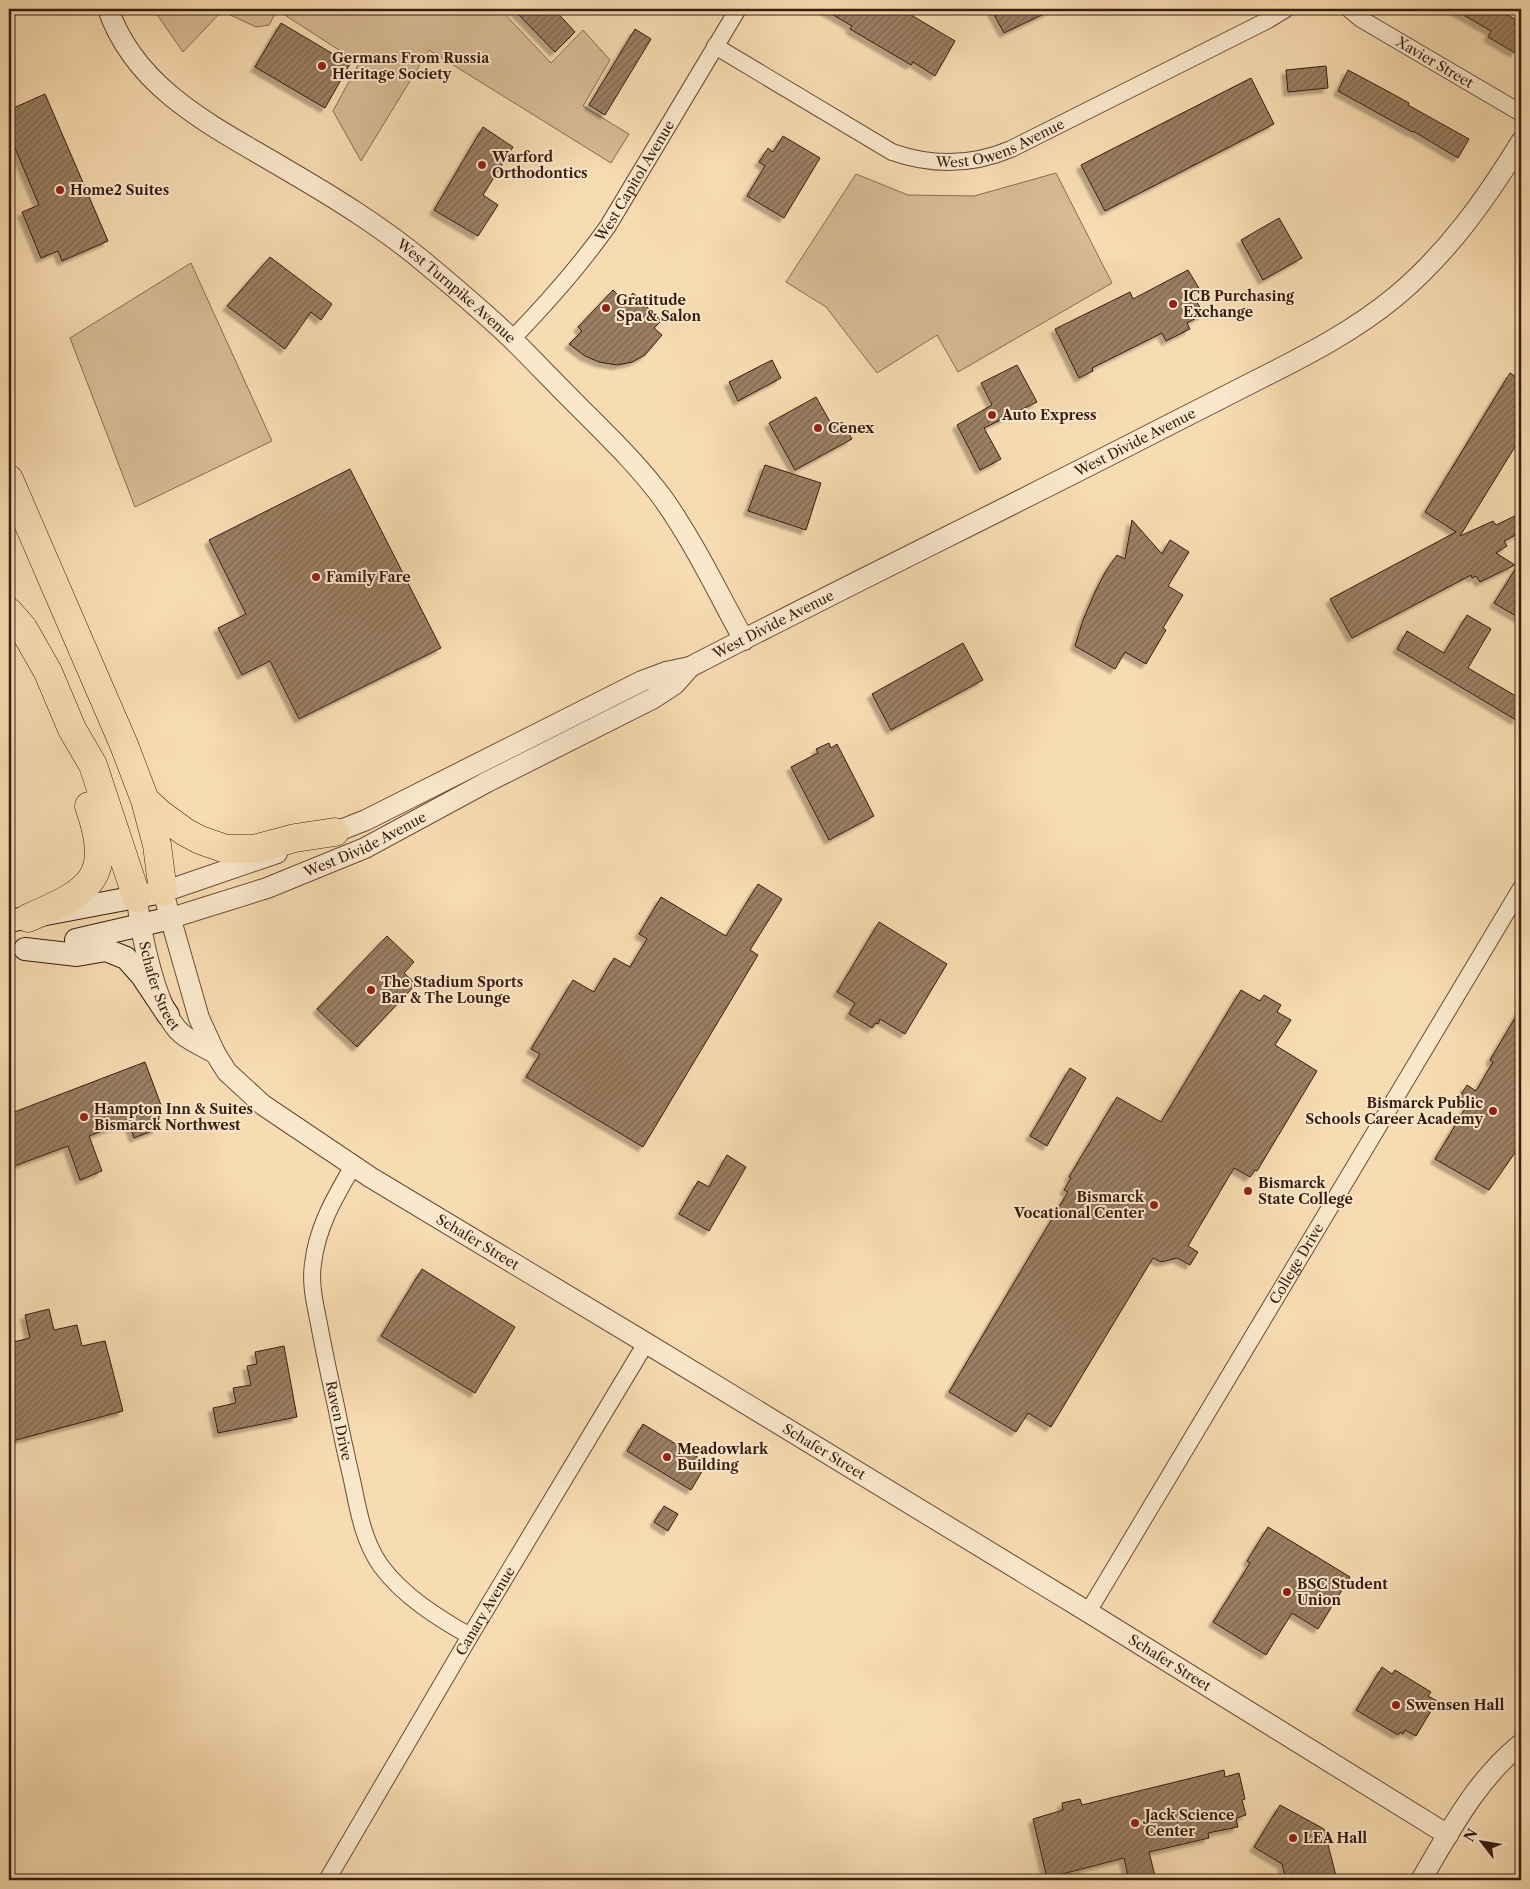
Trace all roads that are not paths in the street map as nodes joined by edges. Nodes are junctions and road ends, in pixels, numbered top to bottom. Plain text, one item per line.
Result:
1 (108, 9) edge
2 (738, 9) edge
3 (1286, 9) edge
4 (1349, 9) edge
5 (715, 46) junction
6 (1521, 113) edge
7 (1521, 142) edge
8 (512, 339) junction
9 (9, 479) edge
10 (9, 612) edge
11 (744, 640) junction
12 (690, 667) junction
13 (72, 729) junction
14 (144, 800) junction
15 (335, 832) junction
16 (1521, 888) edge
17 (150, 895) junction
18 (171, 918) junction
19 (18, 920) edge
20 (140, 926) junction
21 (17, 950) edge
22 (168, 1015) junction
23 (215, 1053) junction
24 (353, 1166) junction
25 (646, 1343) junction
26 (1088, 1612) junction
27 (470, 1636) junction
28 (1521, 1744) edge
29 (1448, 1835) junction
30 (327, 1880) edge
31 (1421, 1880) edge

1 - 8 street, West Turnpike Avenue
2 - 5 street, West Capitol Avenue
3 - 5 street, West Owens Avenue
4 - 6 street, Xavier Street
5 - 8 street, West Capitol Avenue
7 - 11 street, West Divide Avenue
8 - 11 street, West Turnpike Avenue
9 - 14 highway
10 - 13 highway
11 - 12 street, West Divide Avenue
12 - 15 street, West Divide Avenue
12 - 18 street, West Divide Avenue
13 - 17 highway
13 - 19 highway
14 - 15 highway
14 - 17 highway
15 - 17 street, West Divide Avenue
16 - 26 street, College Drive
17 - 18 street, Schafer Street
17 - 19 main road, West Divide Avenue
17 - 20 street, Schafer Street
18 - 20 main road, West Divide Avenue
18 - 23 street, Schafer Street
20 - 21 main road, West Divide Avenue
20 - 22 street, Schafer Street
21 - 22 main road
22 - 23 street, Schafer Street
23 - 24 street, Schafer Street
24 - 25 street, Schafer Street
24 - 27 street, Raven Drive
25 - 26 street, Schafer Street
25 - 27 street, Canary Avenue
26 - 29 street, Schafer Street
27 - 30 street, Canary Avenue
28 - 29 street
29 - 31 street

